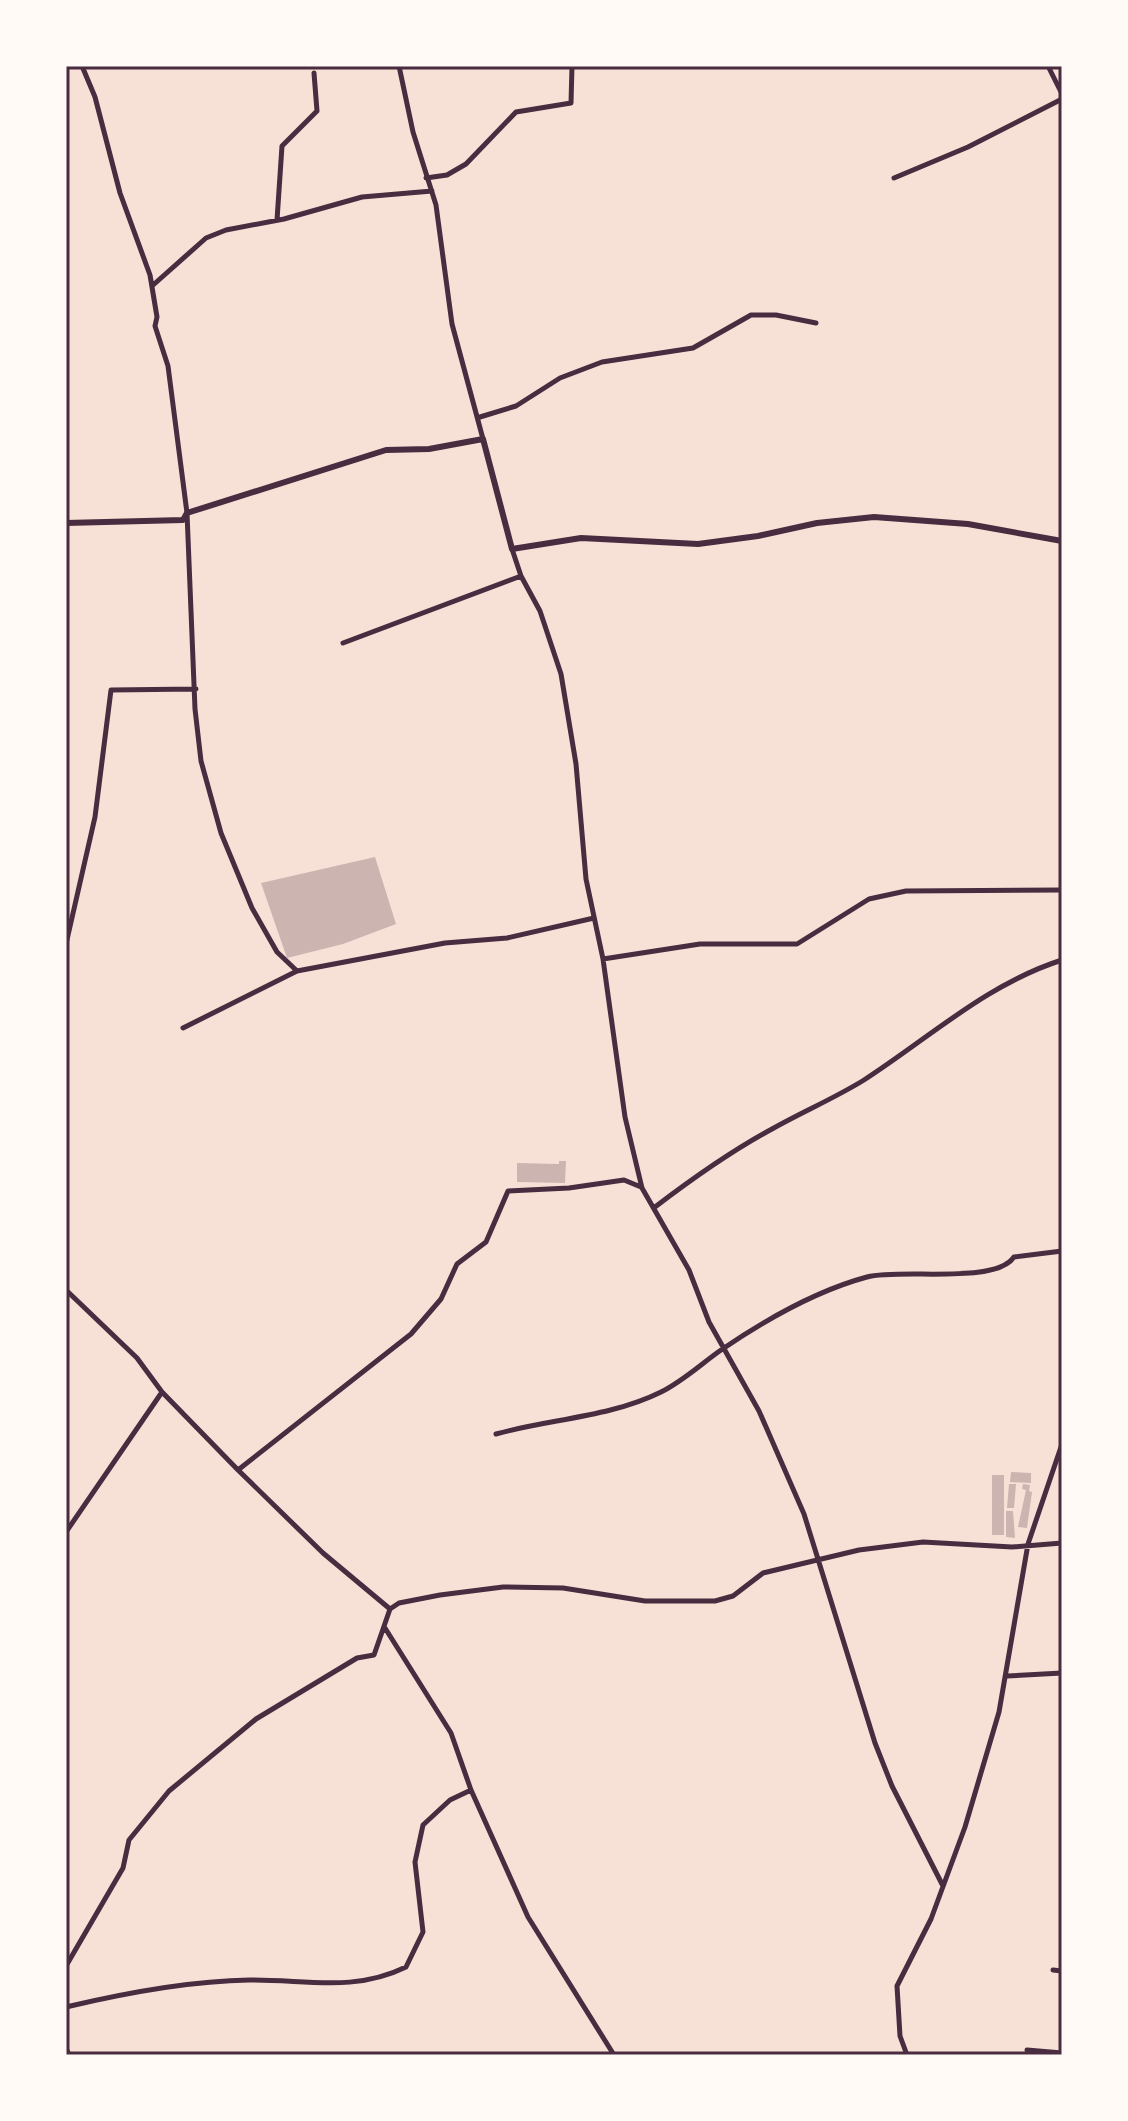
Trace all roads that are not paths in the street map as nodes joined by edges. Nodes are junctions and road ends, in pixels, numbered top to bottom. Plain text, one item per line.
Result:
1 (82, 66) edge
2 (399, 66) edge
3 (572, 66) edge
4 (1048, 66) edge
5 (314, 73) dead end
6 (1062, 96) edge
7 (426, 178) junction
8 (894, 178) dead end
9 (432, 191) junction
10 (277, 220) junction
11 (152, 286) junction
12 (816, 323) dead end
13 (480, 417) junction
14 (483, 439) junction
15 (187, 513) junction
16 (66, 523) edge
17 (1062, 541) edge
18 (512, 549) junction
19 (521, 576) junction
20 (343, 643) dead end
21 (196, 689) junction
22 (1062, 890) edge
23 (594, 918) junction
24 (66, 944) edge
25 (603, 959) junction
26 (1062, 960) edge
27 (297, 971) junction
28 (183, 1028) dead end
29 (642, 1188) junction
30 (655, 1207) junction
31 (1062, 1251) edge
32 (66, 1290) edge
33 (722, 1349) junction
34 (162, 1392) junction
35 (496, 1434) dead end
36 (1062, 1444) edge
37 (238, 1470) junction
38 (66, 1532) edge
39 (1062, 1543) edge
40 (1028, 1544) junction
41 (820, 1560) junction
42 (390, 1609) junction
43 (384, 1627) junction
44 (1062, 1673) edge
45 (1007, 1676) junction
46 (471, 1790) junction
47 (943, 1886) junction
48 (66, 1966) edge
49 (1053, 1970) dead end
50 (1062, 1971) edge
51 (66, 2007) edge
52 (66, 2048) edge
53 (1027, 2050) dead end
54 (1062, 2053) edge
55 (69, 2055) edge
56 (614, 2055) edge
57 (907, 2055) edge

1 - 11 street
2 - 7 street
3 - 7 street
4 - 6 street
5 - 10 street
6 - 8 street
7 - 9 street
9 - 10 street
9 - 13 street
10 - 11 street
11 - 15 street
12 - 13 street
13 - 14 street
14 - 15 street
14 - 18 street
15 - 16 street
15 - 21 street
17 - 18 street
18 - 19 street
19 - 20 street
19 - 23 street
21 - 24 street
21 - 27 street
22 - 25 street
23 - 25 street
23 - 27 street
25 - 29 street
26 - 30 street
27 - 28 street
29 - 30 street
29 - 37 street
30 - 33 street
31 - 33 street
32 - 34 street
33 - 35 street
33 - 41 street
34 - 37 street
34 - 38 street
36 - 40 street
37 - 42 street
39 - 40 street
40 - 41 street
40 - 45 street
41 - 42 street
41 - 47 street
42 - 43 street
43 - 46 street
43 - 48 street
44 - 45 street
45 - 47 street
46 - 51 street
46 - 56 street
47 - 57 street
49 - 50 street
52 - 55 street
53 - 54 street

